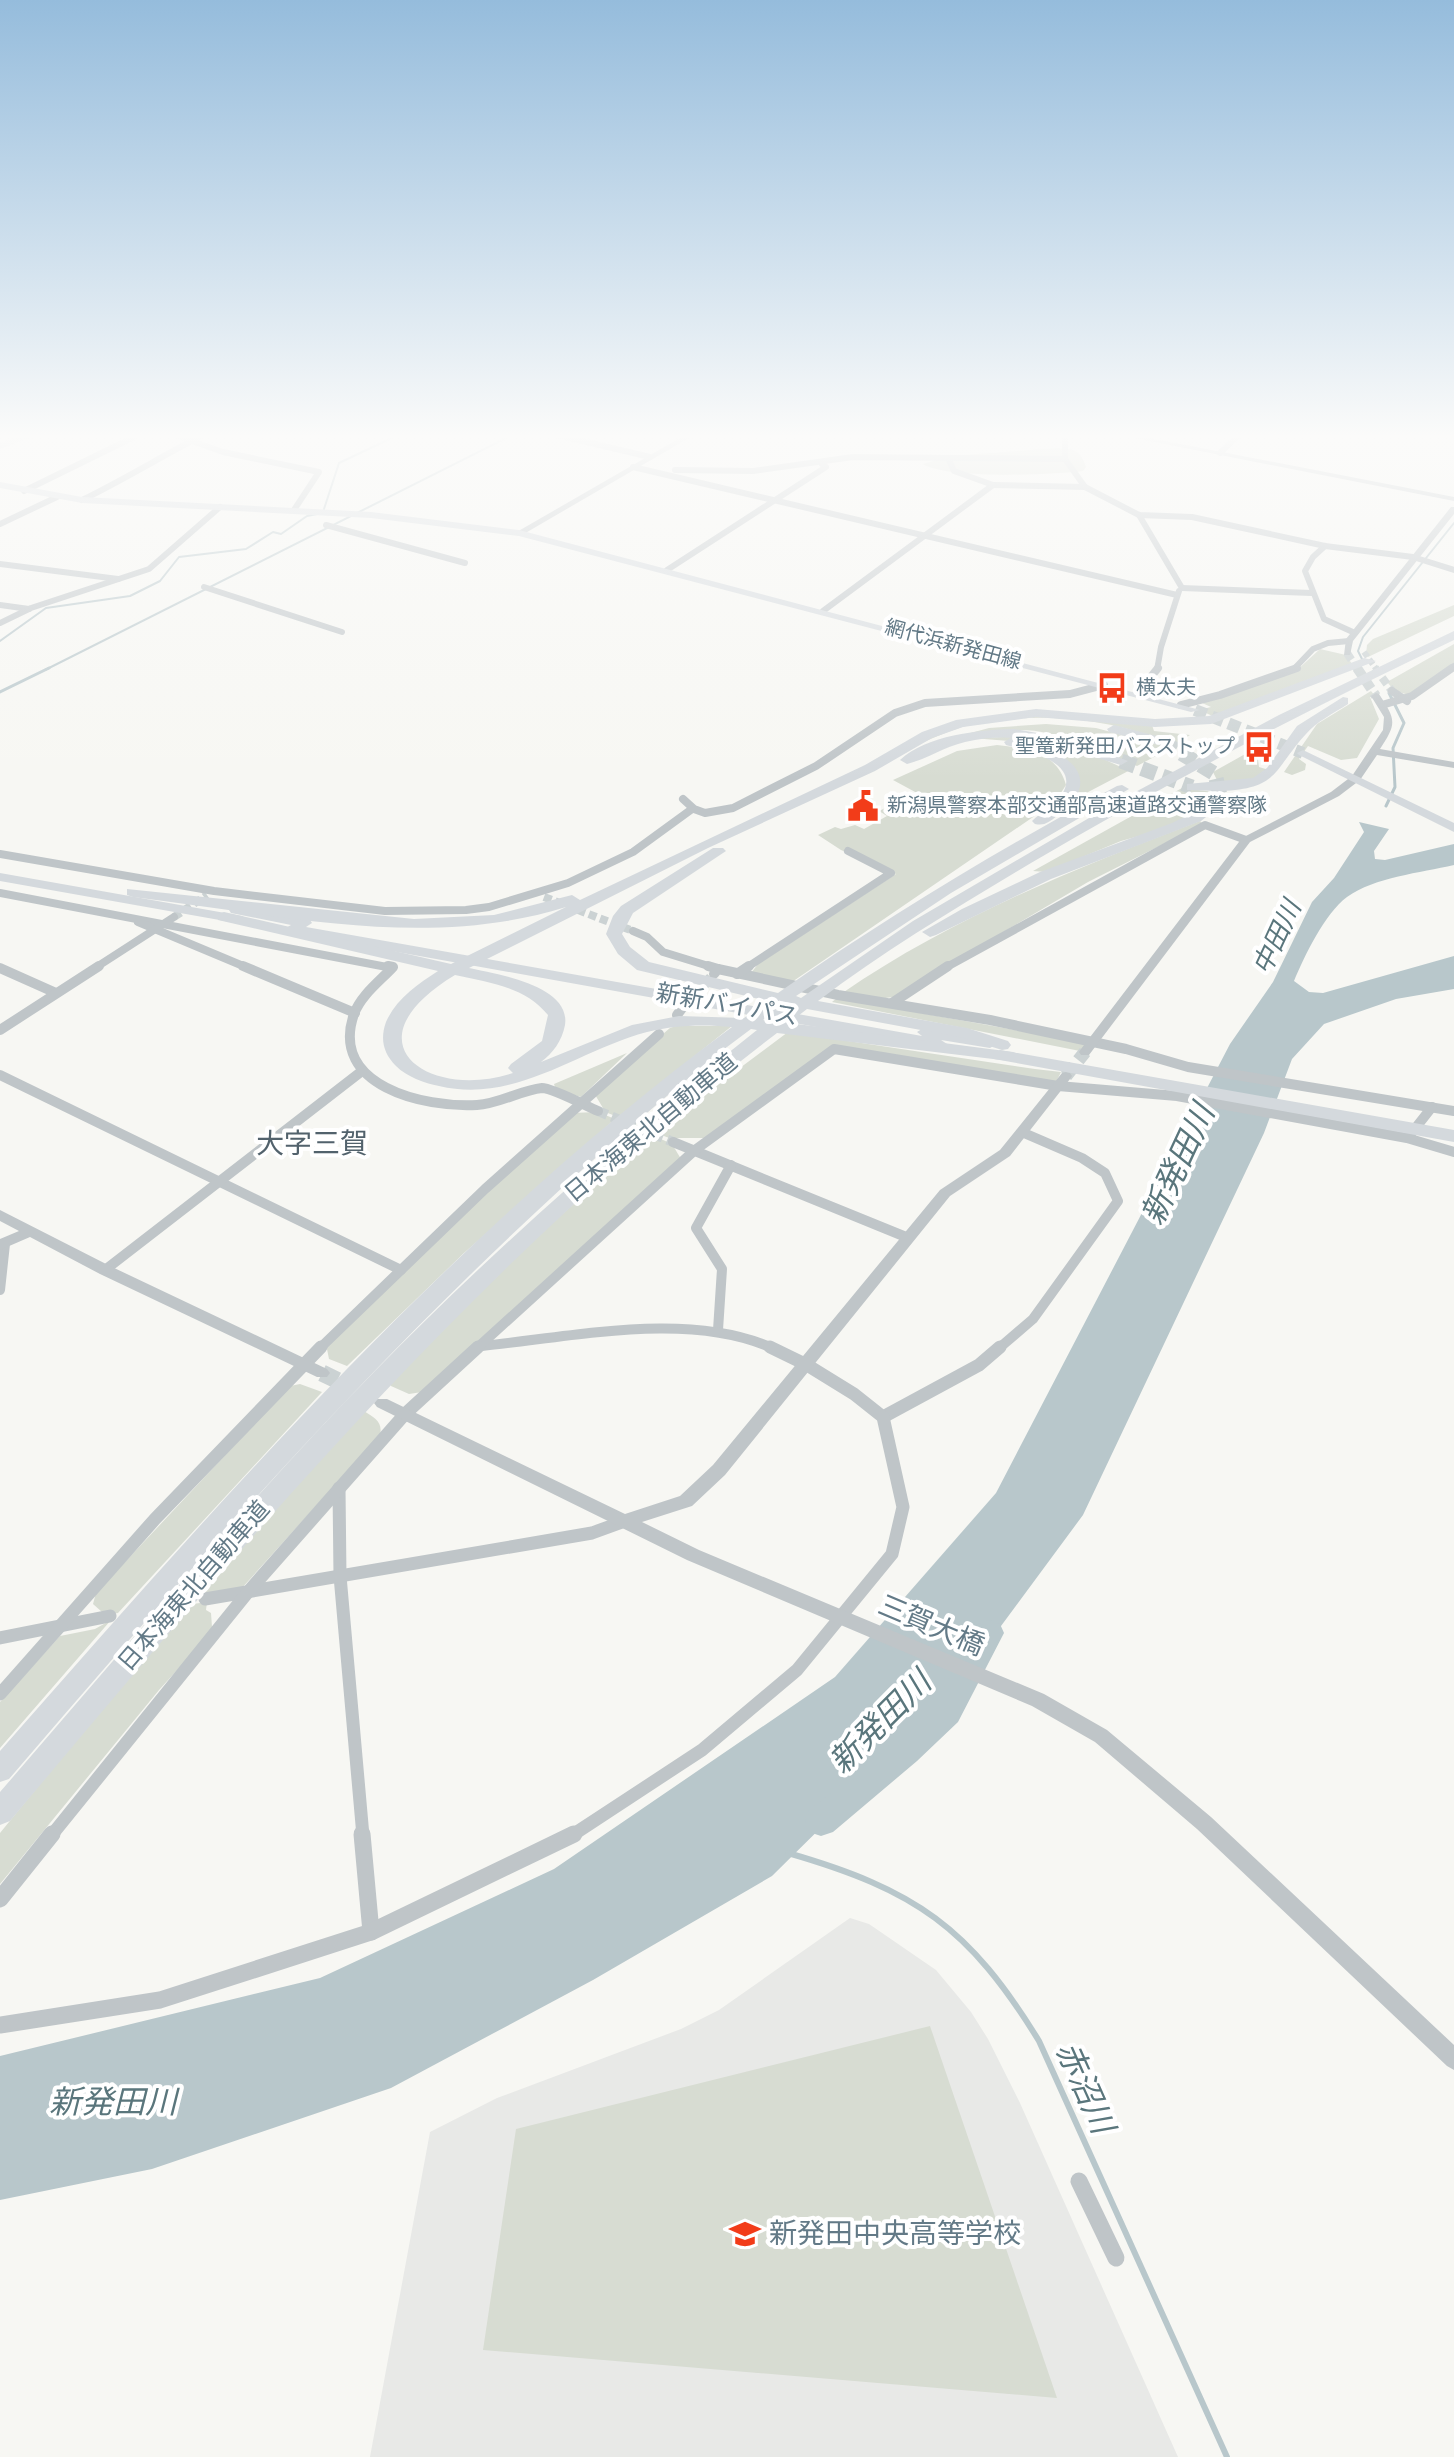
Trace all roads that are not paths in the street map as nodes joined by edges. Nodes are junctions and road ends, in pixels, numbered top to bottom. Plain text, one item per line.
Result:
1 (171, 550) edge
2 (416, 550) edge
3 (586, 550) edge
4 (698, 550) edge
5 (905, 550) edge
6 (992, 550) edge
7 (1158, 550) edge
8 (1321, 550) edge
9 (1354, 550) edge
10 (1419, 550) edge
11 (1413, 557) junction
12 (465, 563) dead end
13 (0, 564) edge
14 (667, 570) junction
15 (1454, 570) edge
16 (123, 579) junction
17 (204, 587) dead end
18 (1180, 591) junction
19 (1312, 593) junction
20 (0, 605) edge
21 (30, 609) junction
22 (823, 611) junction
23 (1454, 622) edge
24 (0, 623) edge
25 (342, 632) dead end
26 (1454, 636) edge
27 (1352, 637) junction
28 (1347, 653) dead end
29 (1369, 661) junction
30 (1454, 666) edge
31 (1104, 685) junction
32 (1392, 691) tunnel mouth
33 (1138, 693) junction
34 (1379, 700) joint
35 (1407, 701) junction
36 (1181, 705) junction
37 (1195, 710) tunnel mouth
38 (1163, 742) tunnel mouth
39 (1373, 751) junction
40 (1303, 753) tunnel mouth
41 (1121, 761) tunnel mouth
42 (1454, 765) edge
43 (875, 771) junction
44 (1356, 778) junction
45 (1192, 787) tunnel mouth
46 (1220, 795) dead end
47 (683, 799) dead end
48 (692, 809) junction
49 (1454, 828) edge
50 (1246, 840) junction
51 (710, 848) junction
52 (848, 851) dead end
53 (0, 854) edge
54 (0, 868) edge
55 (0, 877) edge
56 (133, 892) junction
57 (0, 893) edge
58 (131, 917) junction
59 (174, 917) tunnel mouth
60 (224, 917) junction
61 (163, 922) junction
62 (153, 929) junction
63 (633, 931) tunnel mouth
64 (846, 955) junction
65 (0, 968) edge
66 (737, 974) junction
67 (830, 980) junction
68 (428, 989) junction
69 (56, 993) junction
70 (892, 1003) junction
71 (355, 1013) junction
72 (0, 1030) edge
73 (659, 1034) dead end
74 (1088, 1047) junction
75 (1008, 1051) junction
76 (362, 1071) junction
77 (0, 1075) edge
78 (1062, 1081) junction
79 (1183, 1082) junction
80 (579, 1103) junction
81 (1432, 1107) junction
82 (598, 1111) tunnel mouth
83 (1454, 1111) edge
84 (1454, 1125) edge
85 (1024, 1133) junction
86 (1454, 1136) edge
87 (1407, 1138) junction
88 (673, 1142) tunnel mouth
89 (695, 1150) junction
90 (1454, 1152) edge
91 (731, 1165) junction
92 (219, 1182) junction
93 (0, 1215) edge
94 (31, 1231) junction
95 (906, 1237) junction
96 (3, 1244) edge
97 (105, 1270) junction
98 (401, 1270) junction
99 (0, 1290) edge
100 (718, 1330) junction
101 (482, 1346) junction
102 (302, 1364) junction
103 (807, 1365) junction
104 (322, 1373) tunnel mouth
105 (382, 1403) dead end
106 (405, 1414) junction
107 (883, 1417) junction
108 (339, 1488) junction
109 (625, 1521) junction
110 (340, 1576) junction
111 (248, 1592) junction
112 (205, 1599) dead end
113 (110, 1616) dead end
114 (846, 1620) junction
115 (57, 1627) junction
116 (0, 1638) edge
117 (0, 1694) edge
118 (0, 1770) edge
119 (0, 1812) edge
120 (0, 1899) edge
121 (371, 1932) junction
122 (0, 2025) edge
123 (1454, 2059) edge
124 (1079, 2181) dead end
125 (1116, 2258) dead end

1 - 16 street
2 - 12 street
3 - 14 main road, 網代浜新発田線
4 - 14 street
5 - 22 street
6 - 18 street
7 - 18 street
8 - 19 street
9 - 11 street
10 - 11 street
11 - 15 street
11 - 27 street
13 - 16 street
14 - 22 main road, 網代浜新発田線
16 - 21 street
17 - 25 street
18 - 19 street
18 - 33 street
19 - 27 street
20 - 21 street
21 - 24 street
22 - 31 main road, 網代浜新発田線
23 - 29 highway, 日本海東北自動車道
26 - 45 highway
26 - 67 highway, 日本海東北自動車道
27 - 28 street
27 - 36 street
29 - 43 highway
29 - 64 highway, 日本海東北自動車道
30 - 35 street
31 - 33 main road, 網代浜新発田線
31 - 48 street
32 - 35 street
33 - 36 main road, 網代浜新発田線
34 - 35 street
34 - 39 street
36 - 37 main road, 網代浜新発田線
38 - 43 highway
39 - 42 street
39 - 44 street
40 - 44 main road
41 - 43 highway
43 - 51 highway
43 - 64 highway
44 - 49 main road
44 - 50 street
46 - 67 highway
47 - 48 street
48 - 53 street
50 - 70 street
50 - 74 street
51 - 56 highway
51 - 68 highway
51 - 75 highway
52 - 66 street
54 - 56 main road, 新新バイパス
55 - 60 main road, 新新バイパス
56 - 75 main road, 新新バイパス
57 - 58 street
58 - 61 street
58 - 62 street
59 - 61 street
60 - 68 highway
60 - 75 main road, 新新バイパス
61 - 62 street
61 - 71 street
62 - 69 street
62 - 71 street
63 - 66 street
64 - 67 highway, 日本海東北自動車道
65 - 69 street
66 - 70 street
67 - 118 highway, 日本海東北自動車道
67 - 119 highway, 日本海東北自動車道
68 - 75 highway
69 - 72 street
70 - 74 street
71 - 76 street
73 - 80 street
74 - 79 street
75 - 79 main road, 新新バイパス
76 - 80 street
76 - 92 street
77 - 92 street
78 - 79 street
78 - 85 street
78 - 89 street
79 - 81 street
79 - 84 main road, 新新バイパス
79 - 86 main road, 新新バイパス
79 - 87 street
80 - 82 street
80 - 98 street
81 - 83 street
81 - 87 street
85 - 95 street
85 - 107 street
87 - 90 street
88 - 89 street
89 - 91 street
89 - 101 street
91 - 95 street
91 - 100 street
92 - 97 street
92 - 98 street
93 - 94 street
94 - 96 street
94 - 97 street
95 - 103 street
96 - 99 street
97 - 102 street
98 - 102 street
100 - 101 street
100 - 103 street
101 - 106 street
102 - 104 street
102 - 115 street
103 - 107 street
103 - 109 street
105 - 106 street, 三賀大橋
106 - 108 street
106 - 109 street, 三賀大橋
107 - 114 street
108 - 110 street
108 - 111 street
109 - 110 street
109 - 114 street, 三賀大橋
110 - 111 street
110 - 121 street
111 - 112 street
111 - 120 street
113 - 115 street
114 - 121 street
114 - 123 street, 三賀大橋
115 - 116 street
115 - 117 street
121 - 122 street
124 - 125 street

